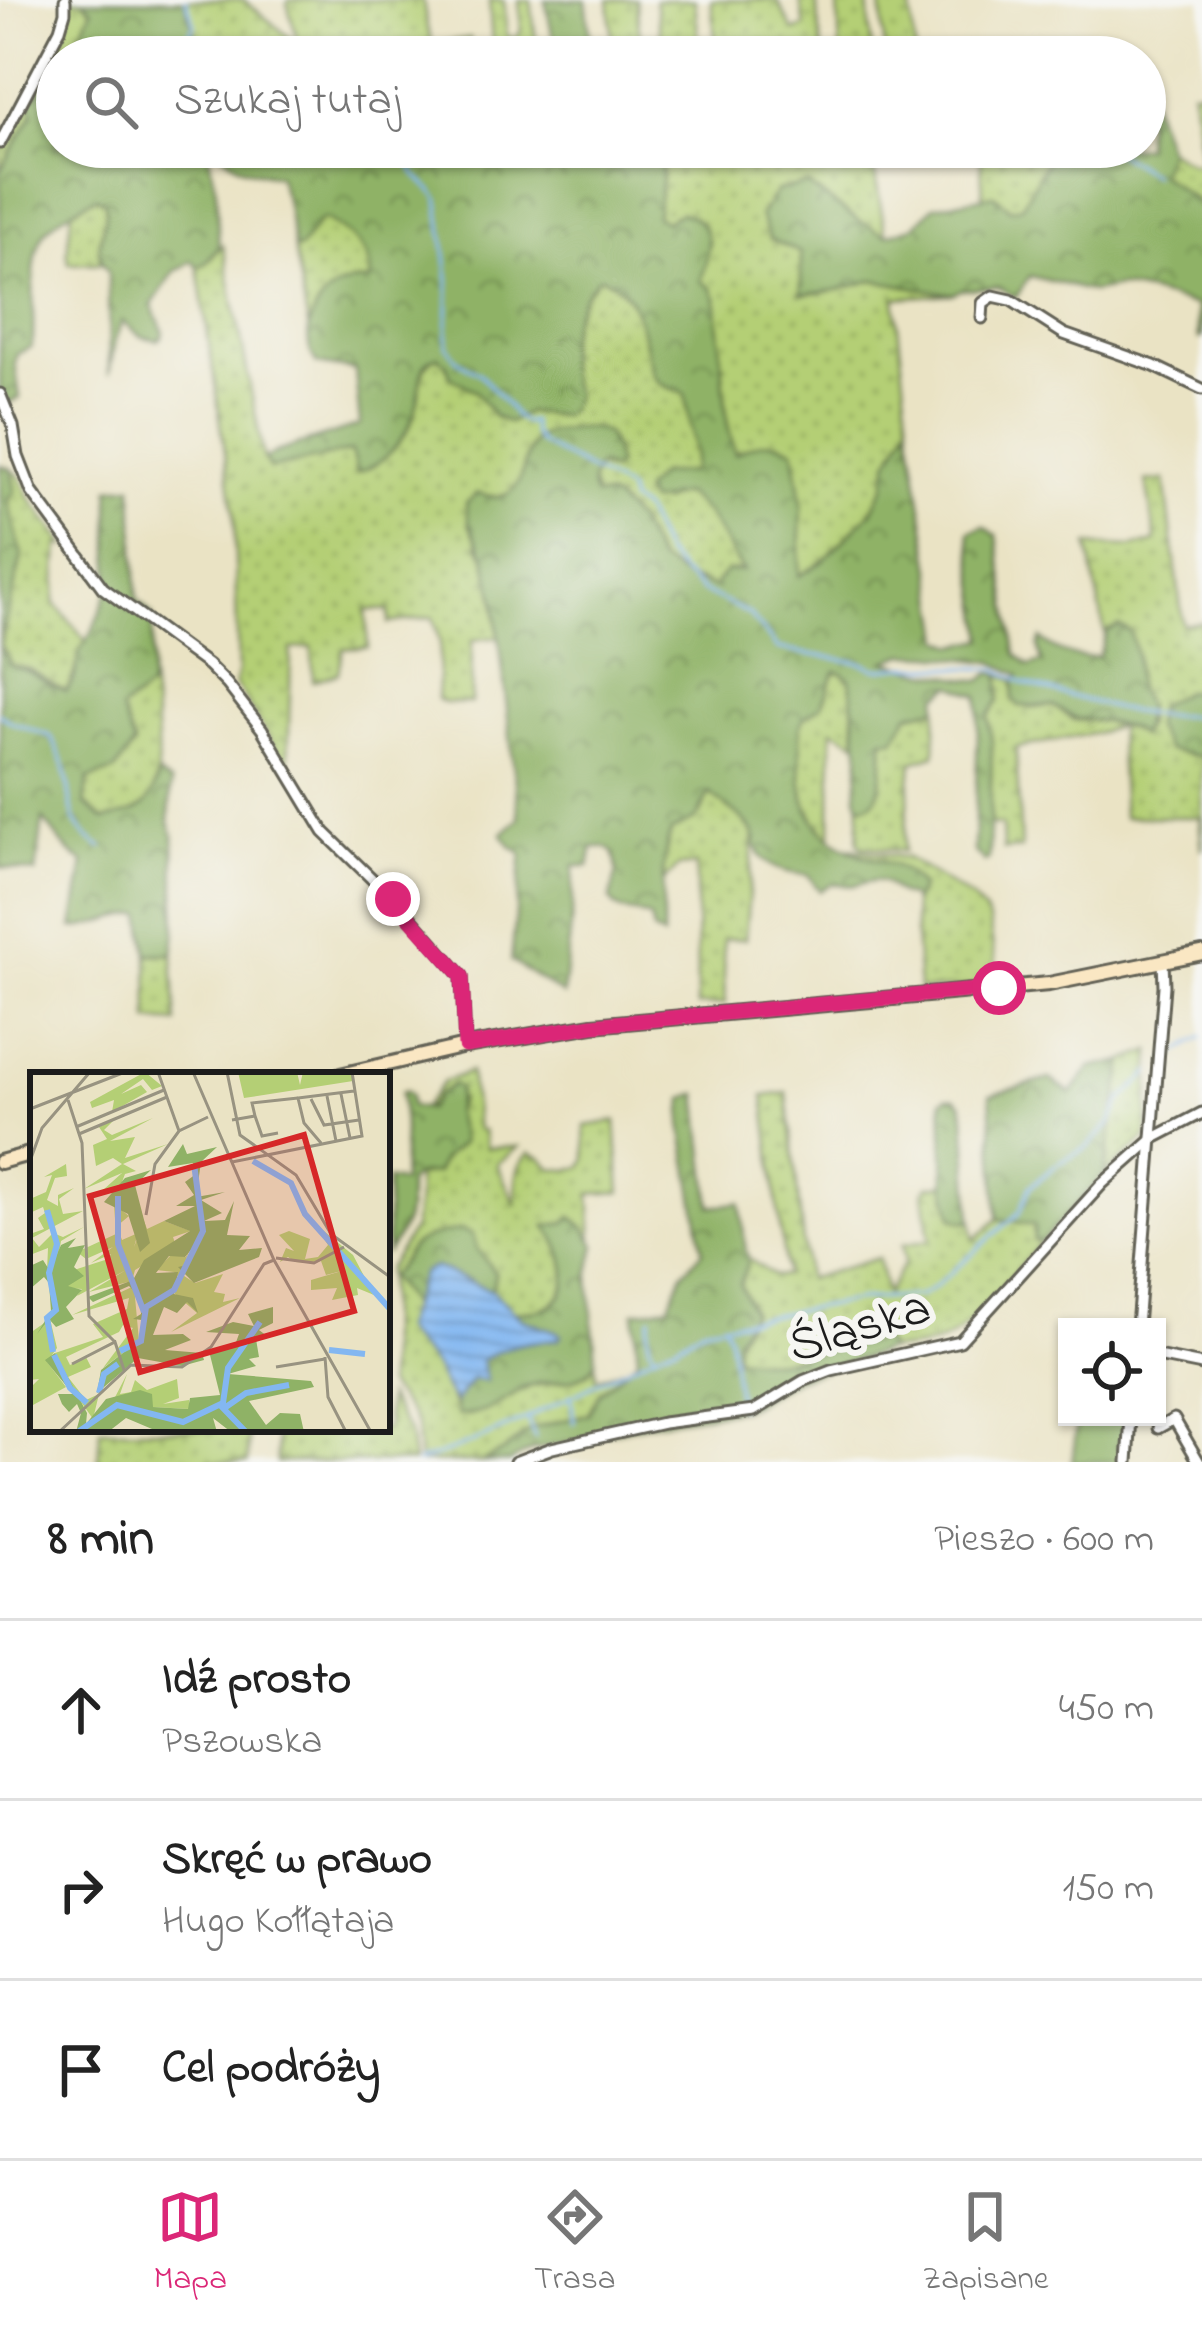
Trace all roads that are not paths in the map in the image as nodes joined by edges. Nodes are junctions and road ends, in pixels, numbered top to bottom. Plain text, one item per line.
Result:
1 (65, 0) edge
2 (56, 36) edge
3 (36, 74) edge
4 (0, 142) edge
5 (982, 318) dead end
6 (1202, 389) edge
7 (0, 394) edge
8 (1202, 953) edge
9 (1163, 962) junction
10 (465, 1046) junction
11 (353, 1072) edge
12 (1202, 1113) edge
13 (1154, 1138) junction
14 (30, 1154) edge
15 (0, 1162) edge
16 (1138, 1318) edge
17 (1166, 1358) edge
18 (1202, 1365) edge
19 (1130, 1426) edge
20 (1158, 1428) dead end
21 (515, 1462) edge
22 (1128, 1462) edge
23 (1199, 1462) edge

1 - 2 street
3 - 4 street
5 - 6 street
7 - 10 street
8 - 9 main road
9 - 10 main road
9 - 13 street
10 - 11 main road
12 - 13 street, Śląska
13 - 16 street
13 - 21 street, Śląska
14 - 15 main road
17 - 18 street
19 - 22 street
20 - 23 street

